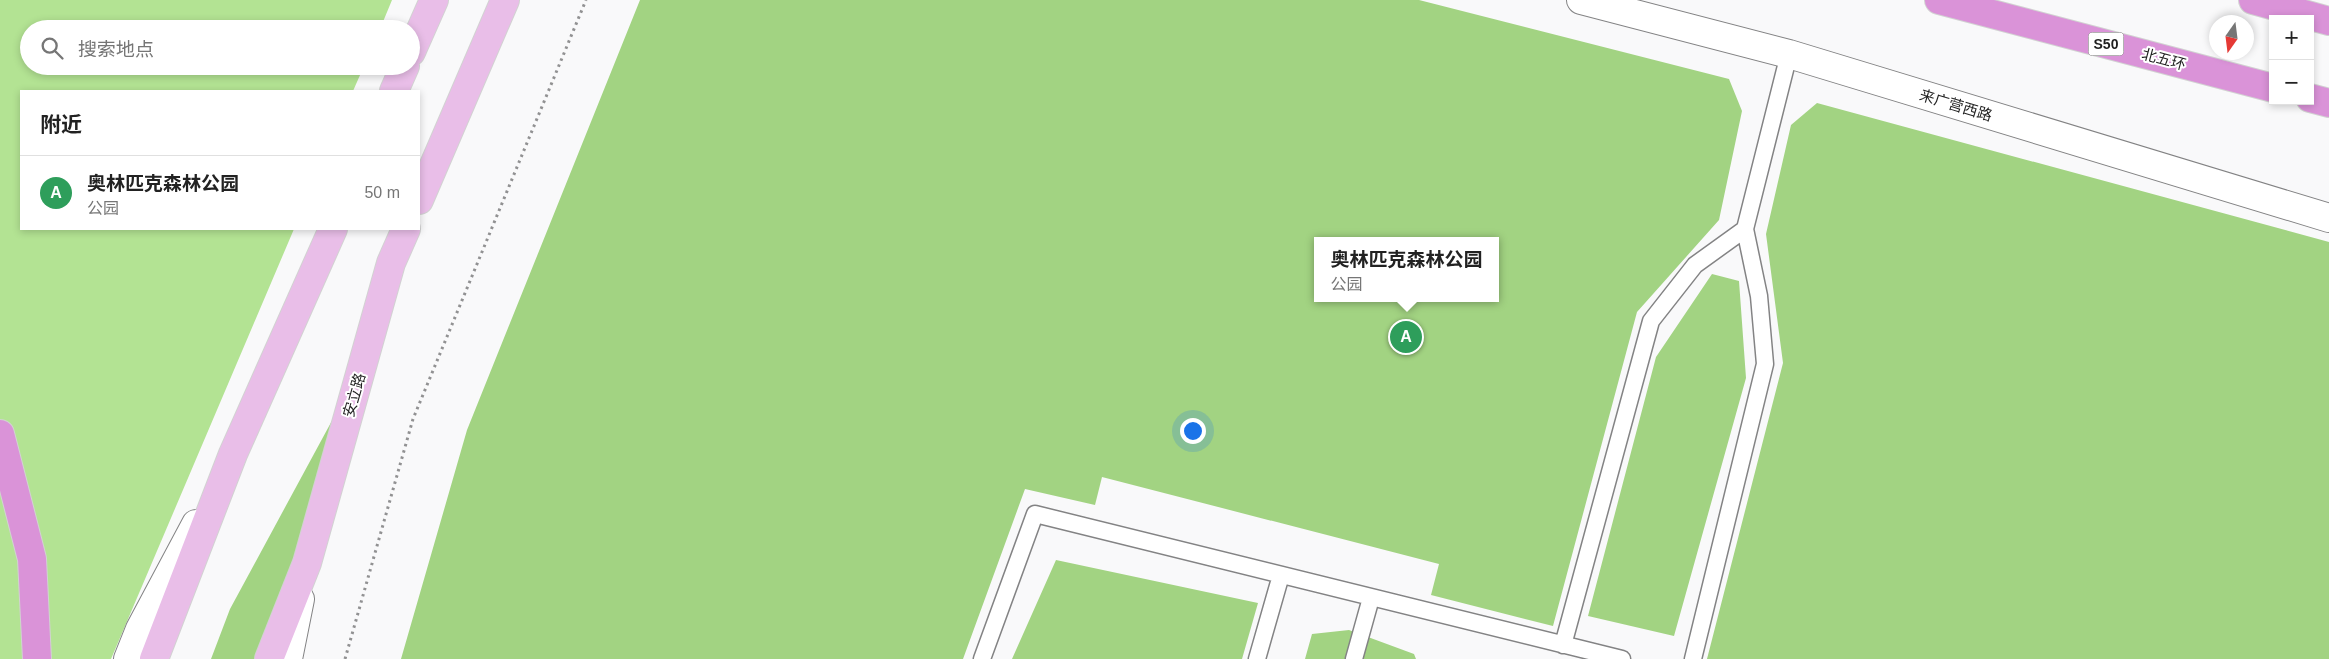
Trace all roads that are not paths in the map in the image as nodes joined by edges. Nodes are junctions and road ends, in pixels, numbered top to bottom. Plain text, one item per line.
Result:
1 (434, 0) edge
2 (505, 0) edge
3 (1581, 0) edge
4 (1939, 0) edge
5 (2252, 0) edge
6 (2329, 21) edge
7 (420, 32) edge
8 (1790, 54) junction
9 (401, 75) edge
10 (2269, 87) edge
11 (394, 90) edge
12 (2314, 99) edge
13 (2329, 103) edge
14 (420, 198) edge
15 (2329, 218) edge
16 (1745, 229) junction
17 (333, 230) edge
18 (406, 230) edge
19 (0, 434) edge
20 (233, 454) junction
21 (307, 563) junction
22 (1282, 575) junction
23 (1371, 598) junction
24 (1563, 645) junction
25 (37, 659) edge
26 (128, 659) edge
27 (154, 659) edge
28 (269, 659) edge
29 (288, 659) edge
30 (982, 659) edge
31 (1257, 659) edge
32 (1354, 659) edge
33 (1622, 659) edge
34 (1693, 659) edge

1 - 7 main road
2 - 14 main road
3 - 8 street, 来广营西路
4 - 10 highway, 北五环 / S50
5 - 6 highway
8 - 15 street, 来广营西路
8 - 16 lane
9 - 11 main road
12 - 13 highway
16 - 24 lane
16 - 34 lane
17 - 20 main road
18 - 21 main road, 安立路
19 - 25 highway
20 - 26 street
20 - 27 main road
21 - 28 main road, 安立路
21 - 29 street, 安立路
22 - 23 lane
22 - 30 lane
22 - 31 lane
23 - 24 lane
23 - 32 lane
24 - 33 lane

